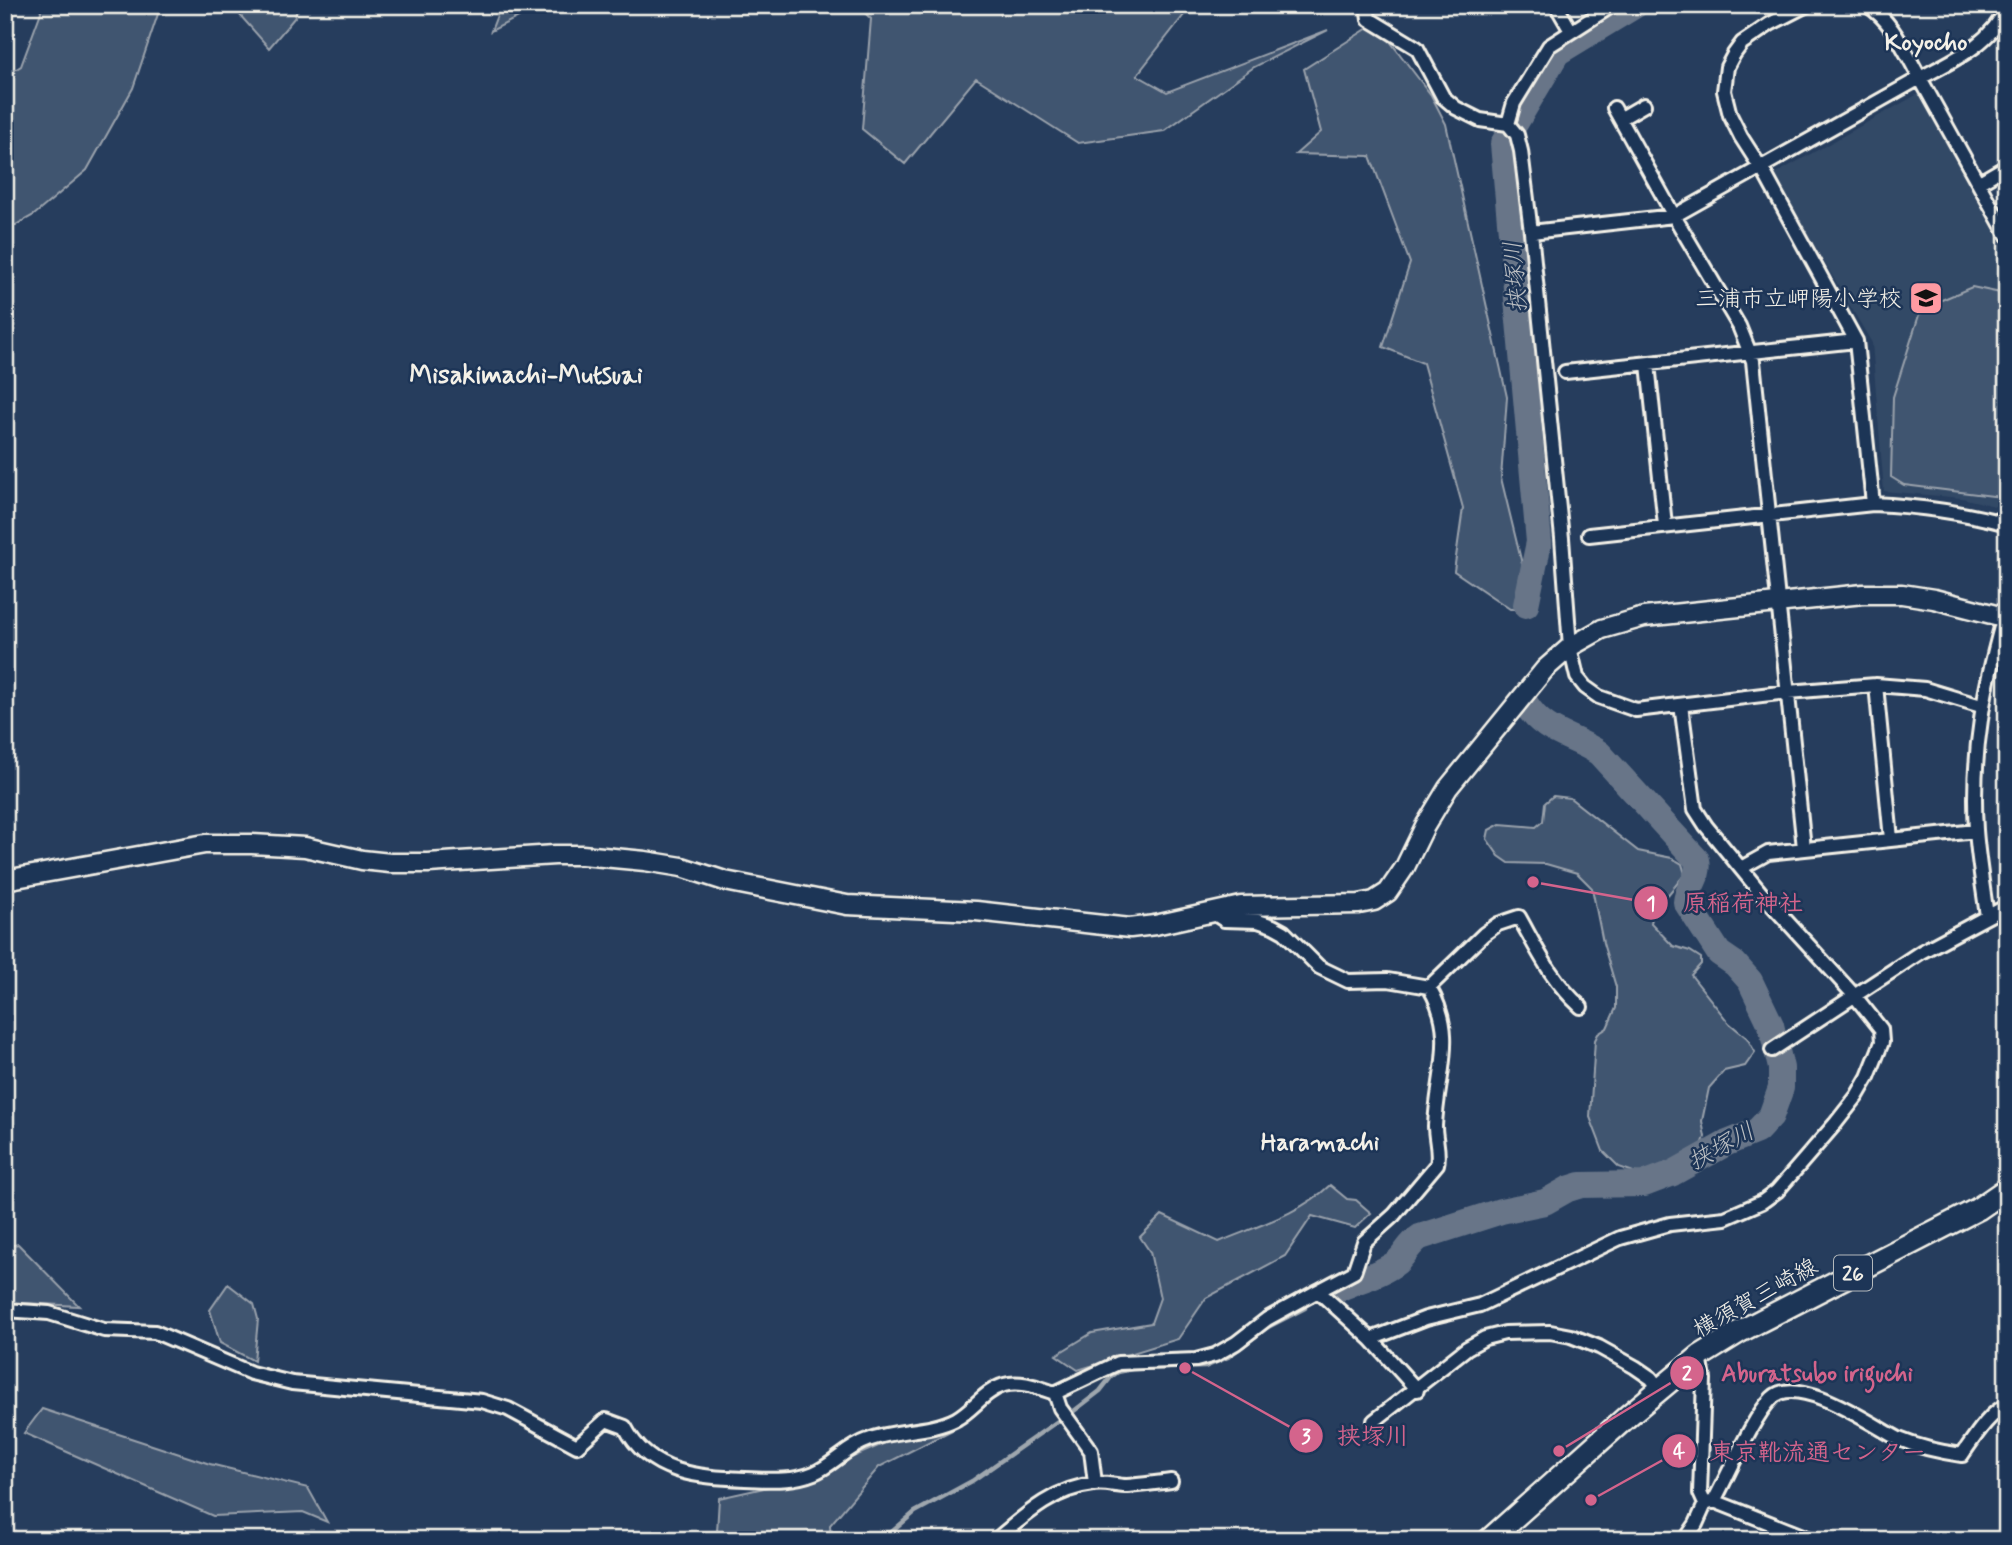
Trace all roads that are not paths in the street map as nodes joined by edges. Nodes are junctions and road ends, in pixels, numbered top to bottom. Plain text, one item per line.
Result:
1 (1367, 5) edge
2 (1556, 5) edge
3 (1613, 5) edge
4 (1807, 5) edge
5 (1867, 5) edge
6 (2007, 7) edge
7 (1571, 31) junction
8 (1920, 78) junction
9 (1644, 105) dead end
10 (1511, 128) junction
11 (2007, 166) edge
12 (1760, 167) junction
13 (1978, 183) junction
14 (1674, 216) junction
15 (1531, 232) junction
16 (2007, 235) edge
17 (1856, 341) junction
18 (1751, 352) junction
19 (1648, 364) junction
20 (1565, 372) dead end
21 (1873, 503) junction
22 (1770, 514) junction
23 (2007, 524) edge
24 (1665, 526) junction
25 (1589, 535) dead end
26 (1779, 602) junction
27 (2006, 614) edge
28 (1570, 646) junction
29 (1876, 685) junction
30 (1788, 692) junction
31 (1681, 705) junction
32 (1981, 706) junction
33 (1976, 831) junction
34 (1891, 839) junction
35 (1804, 848) junction
36 (1741, 868) junction
37 (5, 880) edge
38 (2007, 906) edge
39 (1210, 911) junction
40 (1987, 916) junction
41 (1429, 986) junction
42 (1854, 995) junction
43 (1581, 1007) dead end
44 (1776, 1046) dead end
45 (2007, 1189) edge
46 (1318, 1291) junction
47 (5, 1310) edge
48 (1371, 1339) junction
49 (1700, 1356) junction
50 (1659, 1388) junction
51 (1416, 1390) junction
52 (1055, 1393) junction
53 (2007, 1405) edge
54 (1374, 1420) dead end
55 (1171, 1482) dead end
56 (1095, 1483) junction
57 (1710, 1503) junction
58 (996, 1540) edge
59 (1489, 1540) edge
60 (1685, 1540) edge
61 (1813, 1540) edge

1 - 10 street
2 - 7 street
3 - 7 street
4 - 12 street
5 - 8 street
6 - 8 street
7 - 10 street
8 - 12 street
8 - 13 street
9 - 14 street
10 - 15 street
11 - 13 street
12 - 14 street
12 - 17 street
13 - 16 street
14 - 15 street
14 - 18 street
15 - 28 street
17 - 18 street
17 - 21 street
18 - 19 street
18 - 22 street
19 - 20 street
19 - 24 street
21 - 22 street
21 - 23 street
22 - 24 street
22 - 26 street
24 - 25 street
26 - 27 street
26 - 28 street
26 - 30 street
27 - 32 street
28 - 31 street
28 - 39 street
29 - 30 street
29 - 32 street
29 - 34 street
30 - 31 street
30 - 35 street
31 - 36 street
32 - 33 street
33 - 34 street
33 - 40 street
34 - 35 street
35 - 36 street
36 - 42 street
37 - 39 street
38 - 40 street
39 - 41 street
40 - 42 street
41 - 43 street
41 - 46 street
42 - 44 street
42 - 48 street
45 - 49 main road, 横須賀三崎線 / 26
46 - 48 street
46 - 52 street
47 - 52 street
48 - 51 street
49 - 50 main road, 横須賀三崎線 / 26
49 - 57 street
50 - 51 street
50 - 59 main road, 横須賀三崎線 / 26
51 - 54 street
52 - 56 street
53 - 57 street
55 - 56 street
56 - 58 street
57 - 60 street
57 - 61 street

